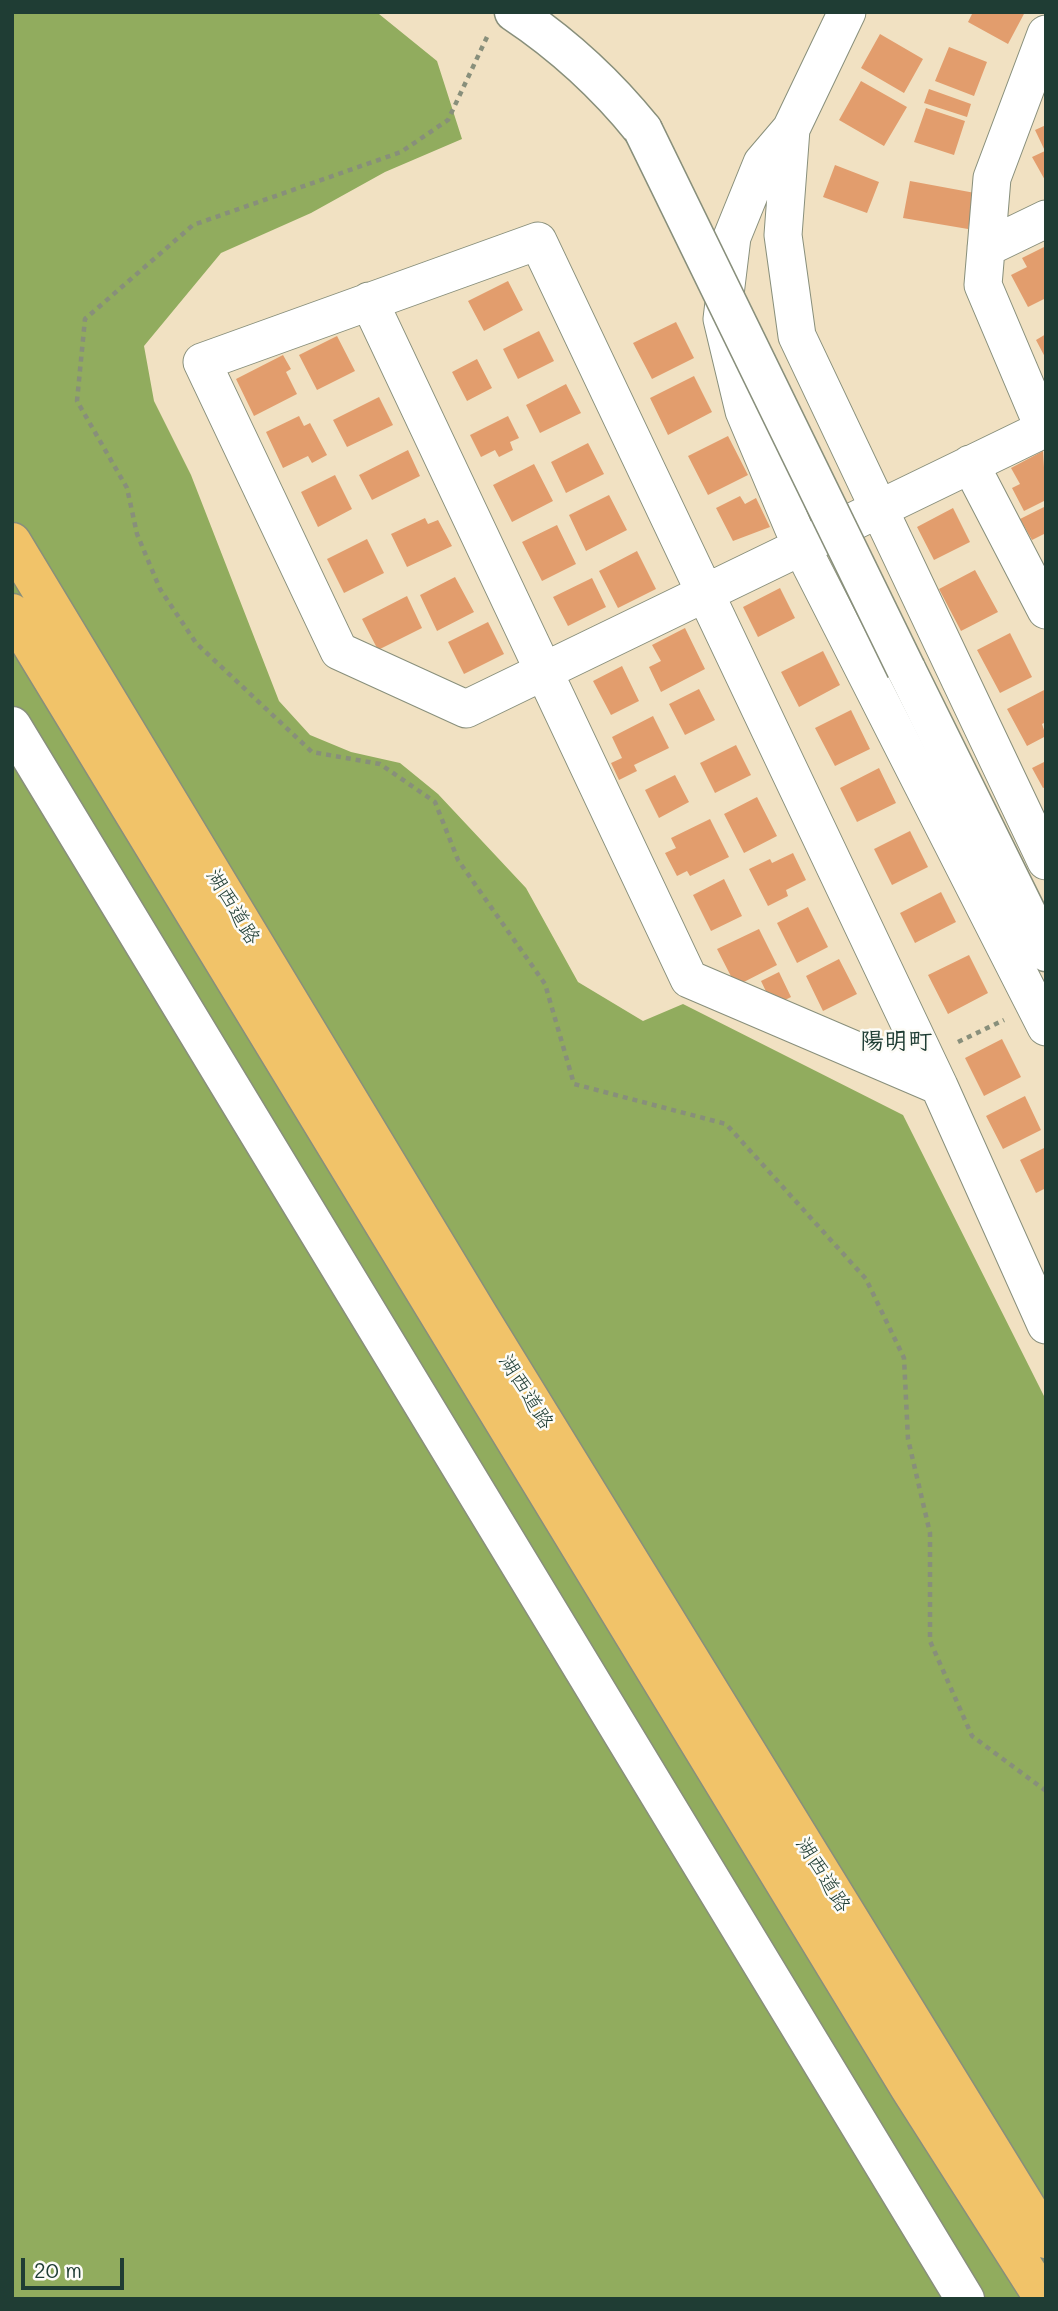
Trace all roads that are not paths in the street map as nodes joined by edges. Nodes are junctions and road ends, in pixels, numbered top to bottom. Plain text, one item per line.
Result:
1 (847, 12) edge
2 (504, 18) edge
3 (1046, 34) edge
4 (791, 128) junction
5 (1046, 219) edge
6 (986, 248) junction
7 (369, 301) junction
8 (1045, 428) edge
9 (970, 464) junction
10 (878, 509) junction
11 (12, 542) edge
12 (801, 546) junction
13 (703, 594) junction
14 (1046, 610) edge
15 (12, 613) edge
16 (545, 671) junction
17 (12, 726) edge
18 (1046, 861) edge
19 (1046, 951) edge
20 (1040, 1016) edge
21 (932, 1072) junction
22 (1046, 1325) edge
23 (1046, 2239) edge
24 (965, 2299) edge
25 (1044, 2299) edge

1 - 4 street
2 - 19 street, bridge
3 - 6 street
4 - 10 street
4 - 12 street
5 - 6 street
6 - 8 street
7 - 13 street
7 - 16 street
7 - 16 street
8 - 9 street
9 - 10 street
9 - 14 street
10 - 12 street
10 - 18 street
11 - 23 highway, 湖西道路
12 - 13 street
12 - 20 street
13 - 16 street
13 - 21 street
15 - 25 highway, 湖西道路
16 - 21 street
17 - 24 street
21 - 22 street

